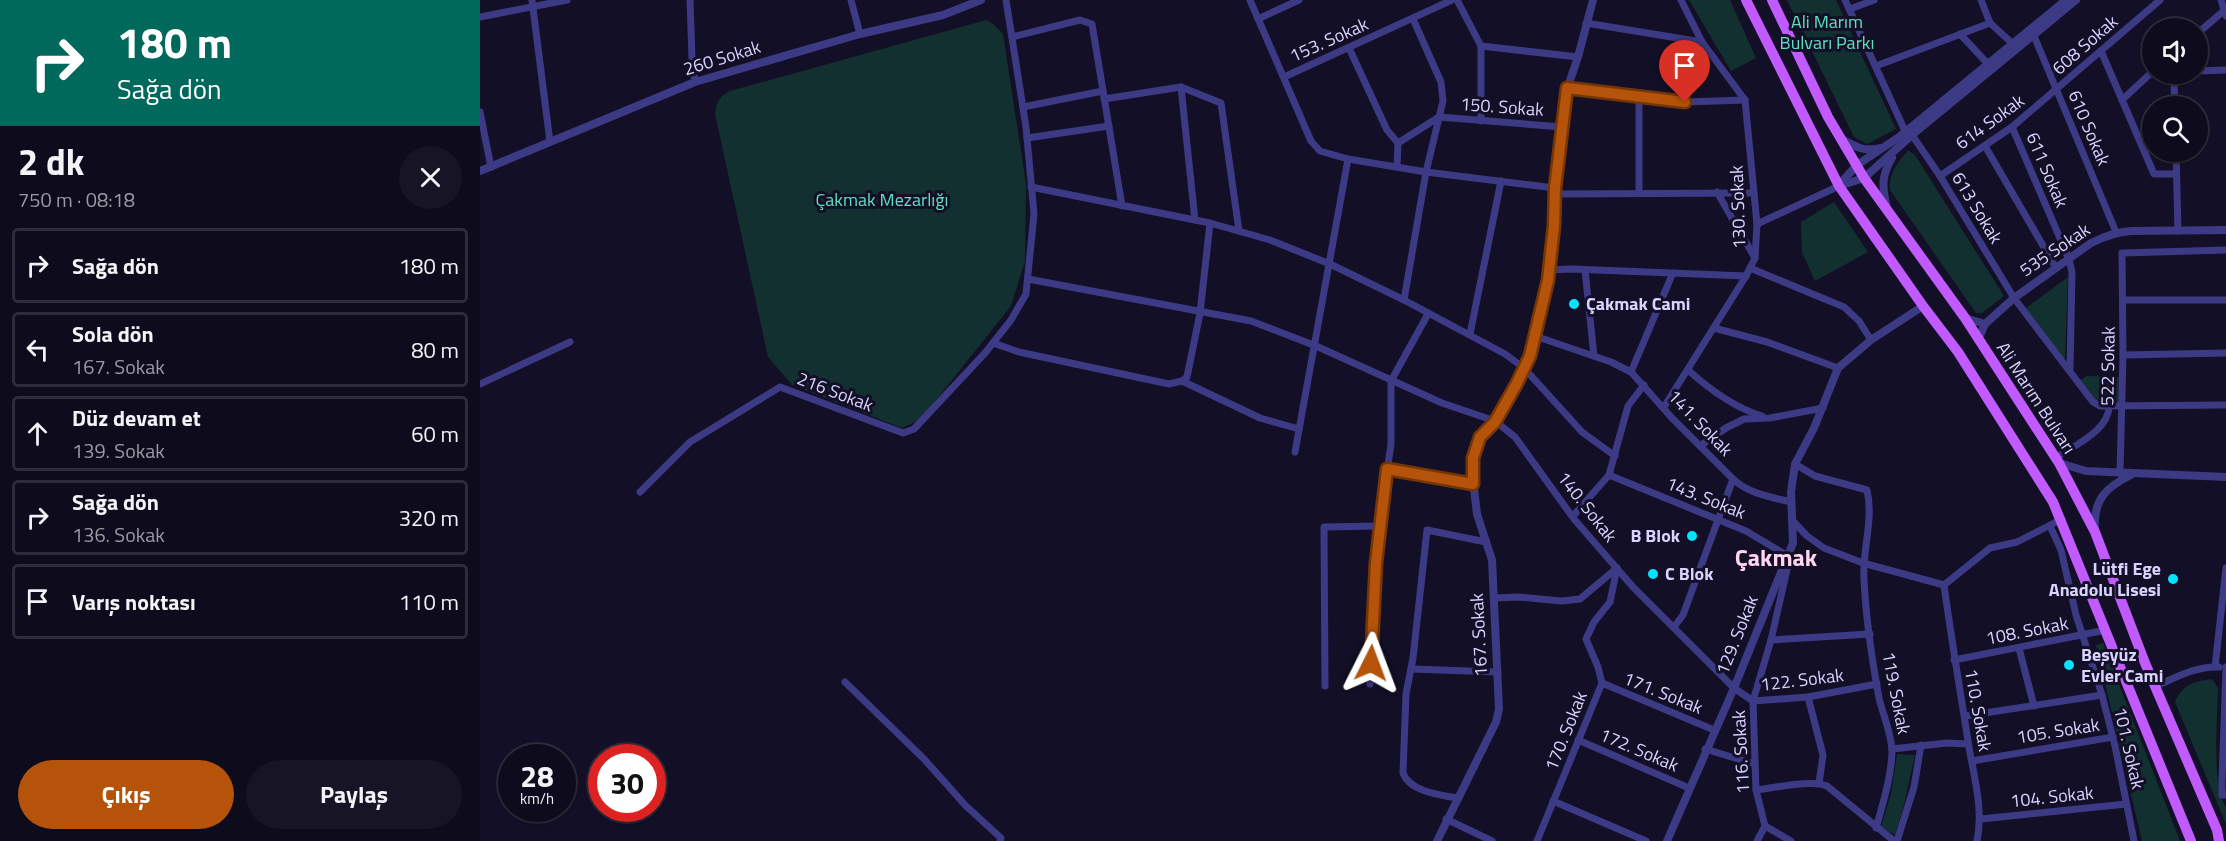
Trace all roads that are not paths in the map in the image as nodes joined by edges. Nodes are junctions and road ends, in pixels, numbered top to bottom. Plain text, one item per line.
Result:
1 (567, 0) edge
2 (690, 0) edge
3 (851, 0) edge
4 (981, 0) edge
5 (1006, 0) edge
6 (1250, 0) edge
7 (1299, 0) edge
8 (1452, 0) edge
9 (1457, 0) edge
10 (1593, 0) edge
11 (1681, 0) edge
12 (1746, 0) edge
13 (1772, 0) edge
14 (1845, 0) edge
15 (1874, 0) edge
16 (1982, 0) edge
17 (2052, 0) edge
18 (2066, 0) edge
19 (2076, 0) edge
20 (2160, 0) edge
21 (2221, 0) edge
22 (532, 3) edge
23 (1850, 9) junction
24 (2055, 9) junction
25 (2225, 11) edge
26 (480, 17) edge
27 (1258, 19) junction
28 (1413, 19) junction
29 (1586, 23) junction
30 (1990, 23) junction
31 (2208, 25) edge
32 (860, 34) junction
33 (1960, 34) junction
34 (2034, 36) junction
35 (1012, 37) junction
36 (1702, 42) junction
37 (2013, 45) junction
38 (1481, 46) junction
39 (1349, 48) junction
40 (2100, 51) junction
41 (1578, 57) junction
42 (1988, 64) junction
43 (1876, 66) junction
44 (2226, 70) edge
45 (2208, 71) edge
46 (1284, 77) junction
47 (2142, 81) edge
48 (695, 82) junction
49 (1181, 87) junction
50 (1567, 88) junction
51 (2057, 89) junction
52 (1103, 91) junction
53 (1639, 98) junction
54 (1104, 99) junction
55 (1745, 100) junction
56 (2122, 100) junction
57 (1023, 107) junction
58 (480, 112) edge
59 (1439, 117) junction
60 (1481, 121) junction
61 (1109, 126) junction
62 (1562, 127) junction
63 (2012, 127) junction
64 (1908, 133) junction
65 (1027, 138) junction
66 (1842, 139) junction
67 (550, 142) junction
68 (1398, 142) junction
69 (1889, 144) junction
70 (1986, 146) junction
71 (1898, 147) junction
72 (1348, 159) junction
73 (2176, 162) edge
74 (1857, 165) junction
75 (491, 167) junction
76 (1397, 167) junction
77 (480, 171) edge
78 (1426, 172) junction
79 (2176, 174) junction
80 (1940, 176) junction
81 (1864, 178) junction
82 (1501, 181) junction
83 (1839, 186) junction
84 (1031, 187) junction
85 (1555, 191) junction
86 (1717, 192) junction
87 (1639, 193) junction
88 (1753, 193) junction
89 (1122, 206) junction
90 (1888, 208) junction
91 (1195, 220) junction
92 (1210, 223) junction
93 (1757, 224) junction
94 (1239, 231) junction
95 (2178, 231) junction
96 (2226, 231) edge
97 (2116, 232) junction
98 (2226, 250) edge
99 (1755, 258) junction
100 (2069, 259) junction
101 (1330, 264) junction
102 (1750, 268) junction
103 (2056, 268) junction
104 (1549, 270) junction
105 (1585, 270) junction
106 (1672, 274) junction
107 (1746, 276) junction
108 (1028, 279) junction
109 (2014, 298) junction
110 (1404, 300) junction
111 (2123, 300) junction
112 (2226, 300) edge
113 (1923, 306) junction
114 (1200, 313) junction
115 (1428, 314) junction
116 (1965, 318) junction
117 (1985, 324) junction
118 (1714, 328) junction
119 (1470, 334) junction
120 (1535, 336) junction
121 (1871, 340) junction
122 (1978, 340) junction
123 (570, 342) dead end
124 (993, 343) junction
125 (1316, 346) junction
126 (2226, 353) edge
127 (2123, 355) junction
128 (1594, 356) junction
129 (1524, 368) junction
130 (1838, 368) junction
131 (2070, 369) junction
132 (1688, 370) junction
133 (1632, 372) junction
134 (1182, 381) junction
135 (1391, 381) junction
136 (480, 384) edge
137 (1644, 385) junction
138 (2122, 405) junction
139 (2226, 405) edge
140 (2109, 406) junction
141 (1664, 407) junction
142 (1823, 408) junction
143 (1770, 418) junction
144 (1495, 422) junction
145 (1299, 429) junction
146 (1700, 446) junction
147 (1295, 452) dead end
148 (1615, 456) junction
149 (2057, 460) junction
150 (1794, 464) junction
151 (1387, 469) junction
152 (1610, 475) junction
153 (2121, 476) junction
154 (2226, 477) edge
155 (1733, 479) junction
156 (1473, 484) junction
157 (640, 492) dead end
158 (1791, 502) junction
159 (1573, 516) junction
160 (1718, 519) junction
161 (2062, 519) junction
162 (1792, 520) junction
163 (1379, 526) junction
164 (2050, 526) junction
165 (2095, 532) junction
166 (1486, 542) junction
167 (1793, 543) junction
168 (1788, 556) junction
169 (1863, 563) junction
170 (1617, 568) junction
171 (2226, 568) edge
172 (1944, 585) junction
173 (1494, 598) junction
174 (2224, 614) edge
175 (1674, 627) junction
176 (2106, 630) junction
177 (1870, 634) junction
178 (2082, 636) junction
179 (1771, 640) junction
180 (2019, 648) junction
181 (1954, 660) junction
182 (2215, 667) junction
183 (2226, 668) edge
184 (1411, 669) junction
185 (1498, 672) junction
186 (845, 682) dead end
187 (1602, 683) junction
188 (1370, 684) dead end
189 (1877, 684) junction
190 (1325, 686) dead end
191 (2156, 686) junction
192 (1734, 688) junction
193 (2102, 695) junction
194 (1808, 697) junction
195 (1753, 701) junction
196 (2034, 706) junction
197 (1965, 716) junction
198 (1714, 730) junction
199 (2113, 737) junction
200 (1578, 740) junction
201 (1968, 744) junction
202 (1921, 745) junction
203 (1705, 749) junction
204 (1892, 749) junction
205 (1972, 761) junction
206 (1755, 764) junction
207 (1819, 783) junction
208 (1689, 788) junction
209 (1756, 790) junction
210 (2224, 795) edge
211 (1457, 798) junction
212 (1553, 801) junction
213 (2126, 804) junction
214 (1446, 819) junction
215 (1981, 819) junction
216 (1765, 826) junction
217 (1876, 828) junction
218 (2220, 837) edge
219 (1000, 841) edge
220 (1437, 841) edge
221 (1492, 841) edge
222 (1537, 841) edge
223 (1646, 841) edge
224 (1667, 841) edge
225 (1757, 841) edge
226 (1791, 841) edge
227 (1896, 841) edge
228 (1977, 841) edge
229 (2134, 841) edge
230 (2192, 841) edge

1 - 22 street
2 - 48 street
3 - 32 street
4 - 32 street, 260 Sokak
5 - 35 street
6 - 27 street
7 - 27 street
8 - 28 street, 153. Sokak
9 - 38 street
10 - 29 street, 167. Sokak
11 - 36 street
12 - 83 main road
13 - 66 main road, Ali Marım Bulvarı
14 - 23 street, 613 Sokak
15 - 23 street
16 - 30 street
17 - 24 street
18 - 24 street
19 - 34 street
20 - 40 street, 608 Sokak
21 - 25 street
22 - 26 street
22 - 67 street
23 - 43 street, 613 Sokak
24 - 37 street
25 - 31 street
27 - 46 street
28 - 39 street, 153. Sokak
28 - 59 street
29 - 36 street
29 - 41 street, 167. Sokak
30 - 33 street
30 - 37 street
32 - 48 street, 260 Sokak
33 - 42 street
33 - 43 street
34 - 51 street, 610 Sokak
34 - 64 street
35 - 52 street
35 - 57 street
36 - 55 street
37 - 42 street
38 - 41 street
38 - 60 street
39 - 46 street, 153. Sokak
39 - 68 street
40 - 51 street, 608 Sokak
40 - 56 street
41 - 50 street, 167. Sokak
42 - 64 street
43 - 64 street, 613 Sokak
44 - 45 street
46 - 72 street
47 - 56 street
48 - 67 street, 260 Sokak
49 - 54 street
49 - 91 street
49 - 94 street
50 - 53 street
50 - 62 street, 167. Sokak
51 - 63 street, 614 Sokak
51 - 97 street, 610 Sokak
52 - 54 street
52 - 57 street
53 - 55 street
53 - 87 street
54 - 61 street
55 - 88 street, 130. Sokak
56 - 79 street
57 - 65 street
58 - 75 street
59 - 60 street, 150. Sokak
59 - 68 street
59 - 78 street
60 - 62 street, 150. Sokak
61 - 65 street
61 - 89 street
62 - 85 street, 167. Sokak
63 - 70 street, 614 Sokak
63 - 100 street, 611 Sokak
64 - 69 street
64 - 71 street
64 - 80 street, 613 Sokak
65 - 84 street
66 - 69 street
66 - 74 main road, Ali Marım Bulvarı
67 - 75 street, 260 Sokak
68 - 76 street
69 - 74 street
70 - 80 street, 614 Sokak
70 - 103 street
71 - 81 street
71 - 90 street
72 - 76 street
72 - 101 street
73 - 79 street
74 - 81 main road, Ali Marım Bulvarı
74 - 83 street
75 - 77 street, 260 Sokak
76 - 78 street
78 - 82 street
78 - 110 street
79 - 95 street
80 - 109 street, 613 Sokak
81 - 83 street
81 - 90 main road, Ali Marım Bulvarı
82 - 85 street
82 - 119 street
83 - 93 street
83 - 113 main road
84 - 89 street
84 - 108 street
85 - 87 street
85 - 104 street, 167. Sokak
86 - 87 street
86 - 88 street
86 - 99 street
88 - 93 street, 130. Sokak
89 - 91 street
90 - 116 main road, Ali Marım Bulvarı
91 - 92 street
92 - 94 street
92 - 114 street
93 - 99 street, 130. Sokak
94 - 101 street
95 - 96 street, 535 Sokak
95 - 97 street, 535 Sokak
97 - 100 street, 535 Sokak
98 - 111 street, 522 Sokak
99 - 102 street, 130. Sokak
100 - 103 street, 535 Sokak
100 - 131 street, 611 Sokak
101 - 110 street
101 - 125 street
102 - 107 street, 130. Sokak
102 - 121 street
103 - 109 street, 535 Sokak
104 - 105 street
104 - 120 street, 167. Sokak
105 - 106 street
105 - 128 street
106 - 107 street
106 - 133 street
107 - 118 street, 130. Sokak
108 - 114 street, 140. Sokak
108 - 124 street
109 - 117 street, 535 Sokak
109 - 131 street, 613 Sokak
110 - 115 street
111 - 112 street
111 - 127 street, 522 Sokak
113 - 121 street, 129. Sokak
113 - 161 main road
114 - 125 street, 140. Sokak
114 - 134 street
115 - 119 street
115 - 135 street
116 - 117 street
116 - 122 main road, Ali Marım Bulvarı
117 - 122 street
118 - 130 street
118 - 132 street, 130. Sokak
119 - 129 street
120 - 128 street, 141. Sokak
120 - 129 street, 167. Sokak
121 - 130 street, 129. Sokak
122 - 149 main road, Ali Marım Bulvarı
123 - 136 street
124 - 134 street
124 - 157 street, 216 Sokak
125 - 135 street, 140. Sokak
125 - 145 street
126 - 127 street
127 - 138 street, 522 Sokak
128 - 133 street, 141. Sokak
129 - 144 street, 167. Sokak
129 - 148 street
130 - 142 street, 129. Sokak
131 - 140 street, 613 Sokak
132 - 141 street, 130. Sokak
132 - 143 street
133 - 137 street, 141. Sokak
134 - 145 street
135 - 144 street, 140. Sokak
135 - 151 street
137 - 141 street, 141. Sokak
137 - 148 street
138 - 139 street
138 - 140 street
138 - 153 street, 522 Sokak
140 - 149 street
141 - 146 street, 141. Sokak
142 - 143 street
142 - 150 street, 129. Sokak
143 - 146 street
144 - 156 street, 167. Sokak
144 - 159 street, 140. Sokak
145 - 147 street
146 - 155 street, 141. Sokak
148 - 152 street
149 - 153 street
149 - 165 main road, Ali Marım Bulvarı
150 - 158 street, 129. Sokak
150 - 169 street, 119. Sokak
151 - 156 street
151 - 163 street
152 - 159 street
152 - 160 street, 143. Sokak
153 - 154 street
153 - 165 street
155 - 158 street
155 - 160 street, 141. Sokak
156 - 166 street, 167. Sokak
158 - 162 street, 129. Sokak
159 - 170 street, 140. Sokak
160 - 168 street, 143. Sokak
160 - 175 street, 141. Sokak
161 - 164 street
161 - 176 main road
162 - 167 street, 129. Sokak
162 - 169 street
163 - 188 street
163 - 190 street
164 - 172 street
164 - 178 street, 101. Sokak
165 - 191 main road, Ali Marım Bulvarı
166 - 173 street, 167. Sokak
166 - 184 street
167 - 168 street, 129. Sokak
167 - 179 street, 116. Sokak
168 - 192 street, 129. Sokak
169 - 172 street
169 - 177 street, 119. Sokak
170 - 173 street
170 - 175 street, 140. Sokak
170 - 187 street, 170. Sokak
171 - 174 street
172 - 181 street, 110. Sokak
173 - 185 street, 167. Sokak
174 - 182 street
175 - 192 street, 140. Sokak
176 - 178 street, 108. Sokak
176 - 230 main road
177 - 179 street
177 - 189 street, 119. Sokak
178 - 180 street, 108. Sokak
178 - 193 street, 101. Sokak
179 - 195 street, 116. Sokak
180 - 181 street, 108. Sokak
180 - 196 street
181 - 197 street, 110. Sokak
182 - 183 street
182 - 191 street
183 - 210 street
184 - 185 street
184 - 211 street
185 - 211 street, 167. Sokak
186 - 219 street
187 - 198 street, 171. Sokak
187 - 200 street, 170. Sokak
189 - 194 street, 122. Sokak
189 - 204 street, 119. Sokak
191 - 218 main road, Ali Marım Bulvarı
192 - 195 street, 122. Sokak
192 - 198 street, 129. Sokak
193 - 196 street
193 - 199 street, 101. Sokak
194 - 195 street, 122. Sokak
194 - 207 street
195 - 206 street, 116. Sokak
196 - 197 street
197 - 201 street, 110. Sokak
198 - 203 street, 129. Sokak
199 - 205 street, 105. Sokak
199 - 213 street, 101. Sokak
200 - 208 street, 172. Sokak
200 - 212 street, 170. Sokak
201 - 202 street
201 - 205 street, 110. Sokak
202 - 204 street
202 - 227 street
203 - 206 street
203 - 208 street, 129. Sokak
204 - 217 street, 119. Sokak
205 - 215 street, 110. Sokak
206 - 209 street, 116. Sokak
207 - 209 street
207 - 217 street
208 - 224 street, 129. Sokak
209 - 216 street, 116. Sokak
211 - 214 street, 167. Sokak
212 - 222 street, 170. Sokak
212 - 223 street
213 - 215 street, 104. Sokak
213 - 229 street, 101. Sokak
214 - 220 street, 167. Sokak
214 - 221 street
215 - 228 street, 110. Sokak
216 - 225 street
216 - 226 street
217 - 227 street

